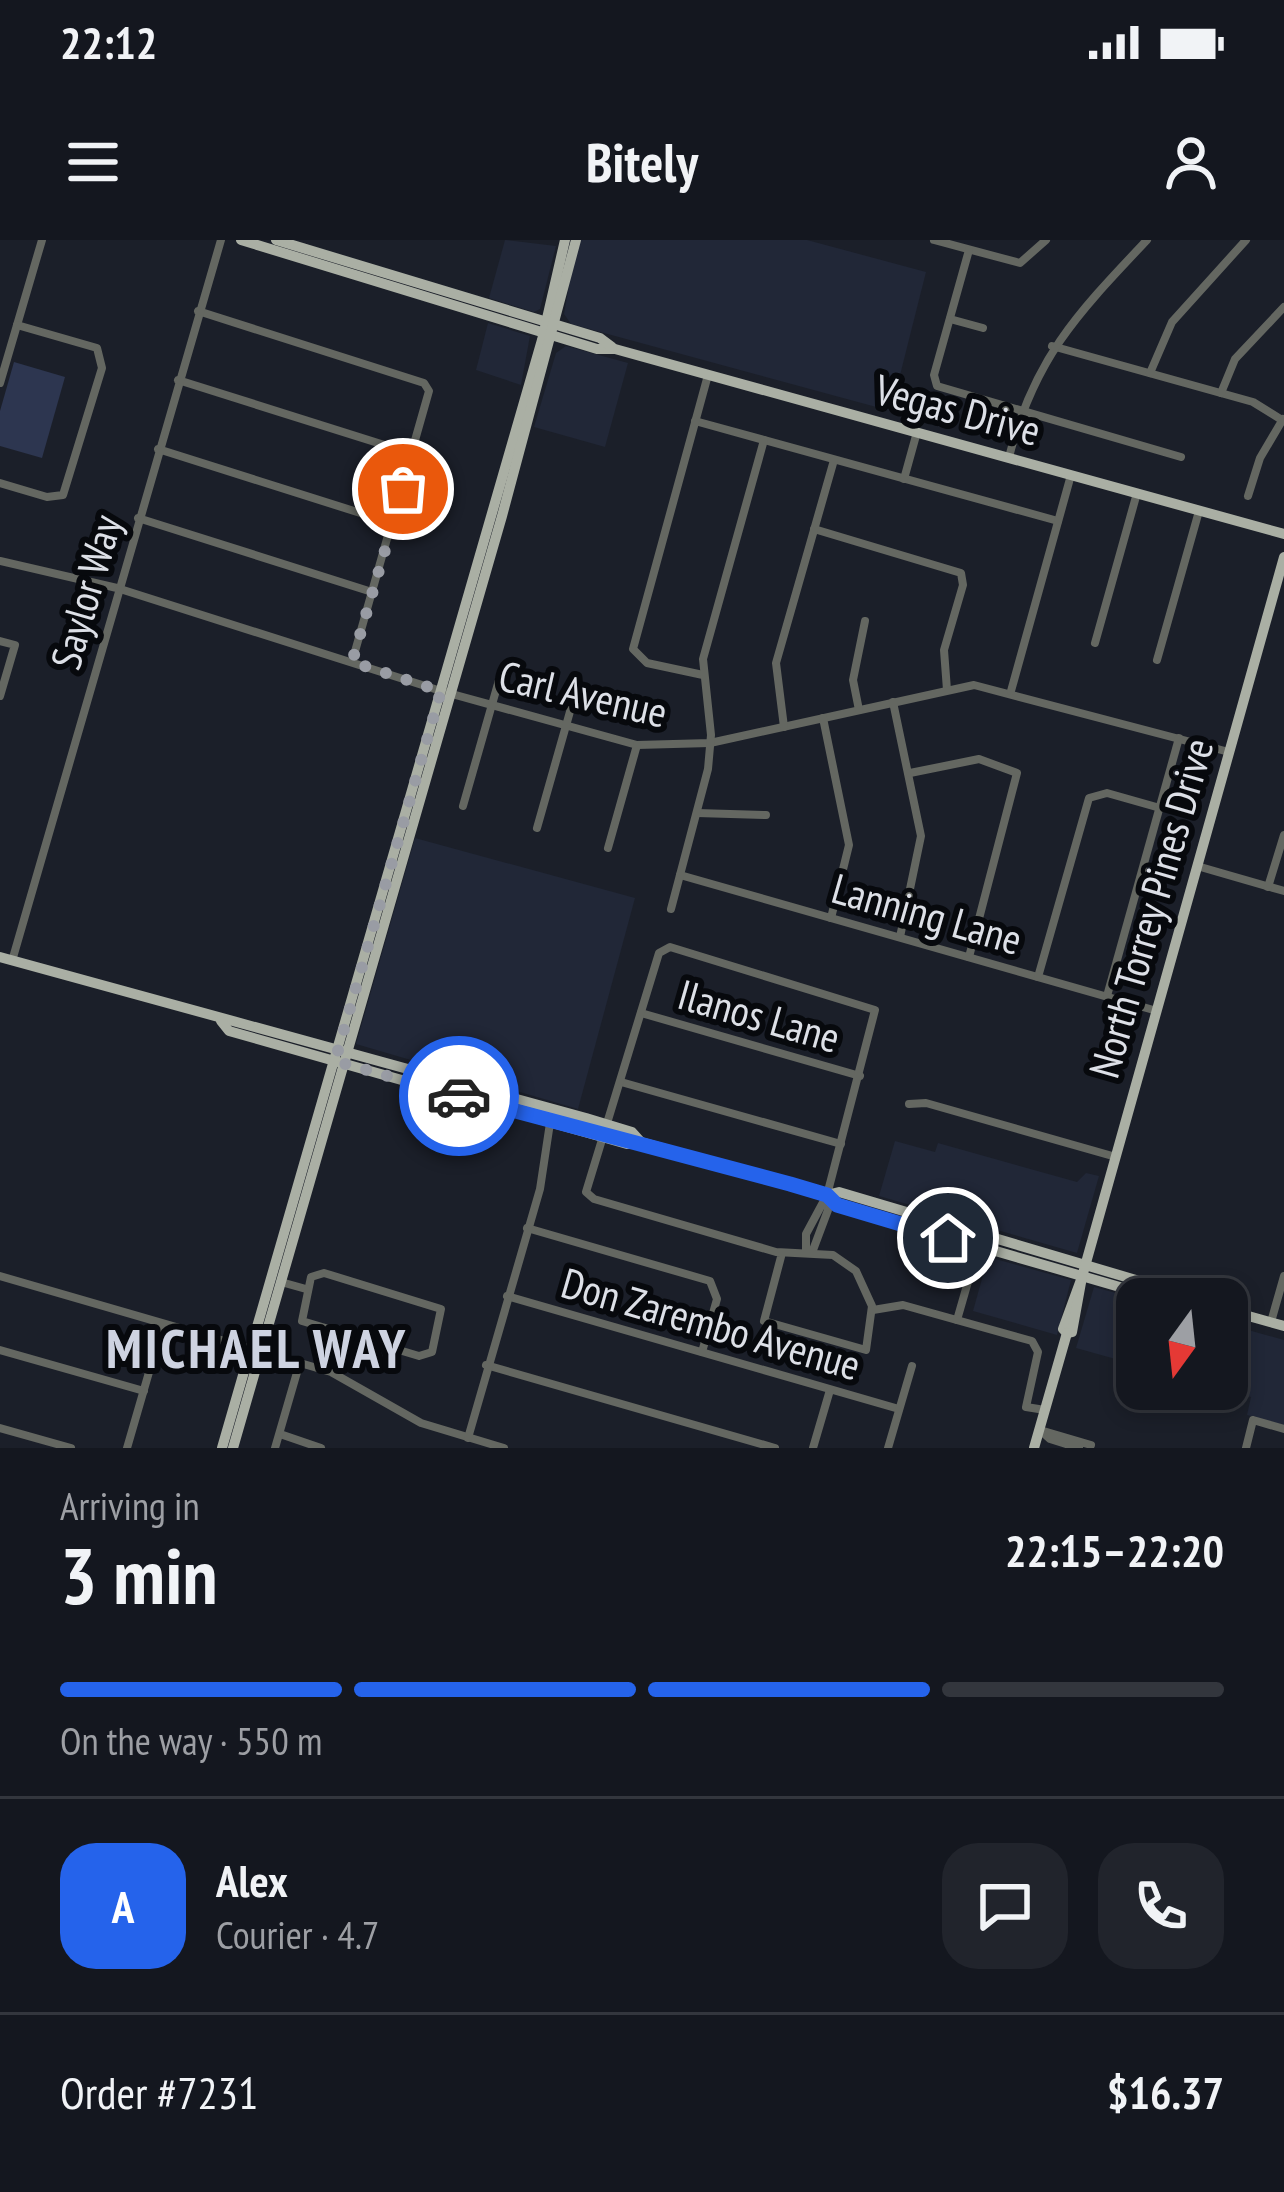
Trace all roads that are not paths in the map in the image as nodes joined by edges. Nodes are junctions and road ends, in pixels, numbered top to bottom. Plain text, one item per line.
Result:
1 (42, 240) edge
2 (221, 240) edge
3 (242, 240) edge
4 (276, 240) edge
5 (934, 240) edge
6 (1046, 240) edge
7 (1147, 240) edge
8 (1246, 240) edge
9 (573, 241) edge
10 (969, 250) junction
11 (1284, 307) edge
12 (198, 311) junction
13 (950, 319) junction
14 (17, 325) junction
15 (983, 328) dead end
16 (549, 329) junction
17 (1052, 346) junction
18 (1150, 374) junction
19 (708, 375) junction
20 (178, 380) junction
21 (0, 383) edge
22 (1221, 393) junction
23 (1020, 412) junction
24 (1283, 419) edge
25 (695, 421) junction
26 (917, 432) junction
27 (764, 440) junction
28 (158, 449) junction
29 (413, 454) junction
30 (1181, 457) dead end
31 (1009, 458) junction
32 (834, 460) junction
33 (1072, 475) junction
34 (904, 479) junction
35 (0, 483) edge
36 (1137, 493) junction
37 (1248, 496) dead end
38 (1199, 511) junction
39 (138, 518) junction
40 (1058, 521) junction
41 (392, 523) junction
42 (814, 529) junction
43 (1284, 534) edge
44 (1284, 557) edge
45 (0, 561) edge
46 (117, 588) junction
47 (372, 592) junction
48 (865, 621) dead end
49 (0, 641) edge
50 (1095, 643) dead end
51 (1157, 660) dead end
52 (352, 662) junction
53 (703, 675) junction
54 (499, 680) dead end
55 (947, 690) junction
56 (1011, 691) junction
57 (446, 693) junction
58 (0, 696) edge
59 (573, 701) dead end
60 (893, 702) junction
61 (492, 706) junction
62 (859, 710) junction
63 (823, 718) junction
64 (565, 726) junction
65 (784, 727) junction
66 (1179, 738) junction
67 (710, 743) junction
68 (638, 746) junction
69 (1229, 752) junction
70 (910, 773) junction
71 (463, 806) dead end
72 (1160, 808) junction
73 (697, 813) junction
74 (766, 814) dead end
75 (537, 828) dead end
76 (1284, 835) edge
77 (608, 848) dead end
78 (1197, 866) junction
79 (680, 875) junction
80 (393, 876) junction
81 (1268, 886) junction
82 (1284, 891) edge
83 (671, 909) dead end
84 (830, 918) junction
85 (900, 938) junction
86 (969, 957) junction
87 (6, 959) edge
88 (1038, 977) junction
89 (1107, 997) junction
90 (1157, 1011) junction
91 (641, 1013) junction
92 (341, 1056) junction
93 (860, 1076) junction
94 (621, 1082) junction
95 (491, 1099) junction
96 (909, 1104) dead end
97 (586, 1118) junction
98 (550, 1123) junction
99 (608, 1132) junction
100 (841, 1144) junction
101 (1116, 1157) junction
102 (827, 1195) junction
103 (922, 1216) junction
104 (527, 1228) junction
105 (918, 1229) junction
106 (289, 1234) junction
107 (978, 1247) junction
108 (810, 1250) junction
109 (782, 1253) junction
110 (1086, 1263) junction
111 (0, 1276) edge
112 (1284, 1276) edge
113 (1082, 1277) junction
114 (1134, 1278) edge
115 (281, 1282) junction
116 (1116, 1286) edge
117 (307, 1289) junction
118 (507, 1296) junction
119 (873, 1310) junction
120 (1248, 1316) edge
121 (957, 1320) junction
122 (163, 1324) junction
123 (1278, 1324) edge
124 (0, 1350) edge
125 (256, 1350) junction
126 (701, 1352) junction
127 (300, 1362) junction
128 (486, 1365) junction
129 (912, 1366) dead end
130 (830, 1390) junction
131 (144, 1391) junction
132 (898, 1409) junction
133 (1045, 1410) junction
134 (0, 1428) edge
135 (1040, 1430) junction
136 (1284, 1430) edge
137 (280, 1434) junction
138 (468, 1438) junction
139 (1091, 1444) dead end
140 (70, 1448) edge
141 (127, 1448) edge
142 (222, 1448) edge
143 (233, 1448) edge
144 (275, 1448) edge
145 (321, 1448) edge
146 (504, 1448) edge
147 (775, 1448) edge
148 (813, 1448) edge
149 (888, 1448) edge
150 (1034, 1448) edge
151 (1079, 1448) edge
152 (1246, 1448) edge

1 - 14 street
2 - 12 street, Saylor Way
3 - 16 main road, Vegas Drive
4 - 16 main road, Vegas Drive
5 - 10 street
6 - 10 street
7 - 17 street
8 - 18 street
9 - 16 main road
10 - 13 street
11 - 22 street
12 - 20 street, Saylor Way
12 - 29 street
13 - 15 street
13 - 23 street
14 - 21 street
14 - 35 street
16 - 19 main road, Vegas Drive
16 - 57 main road
17 - 18 street
17 - 23 street
18 - 22 street
19 - 25 street
19 - 26 main road, Vegas Drive
20 - 28 street, Saylor Way
20 - 29 street
22 - 24 street
23 - 30 street
23 - 31 street
24 - 37 street
25 - 27 street
25 - 53 street
26 - 31 main road, Vegas Drive
26 - 34 street
27 - 32 street
27 - 53 street
28 - 39 street, Saylor Way
28 - 41 street
29 - 41 street
31 - 33 main road, Vegas Drive
32 - 34 street
32 - 42 street
33 - 36 main road, Vegas Drive
33 - 40 street
34 - 40 street
36 - 38 main road, Vegas Drive
36 - 50 street
38 - 43 main road, Vegas Drive
38 - 51 street
39 - 46 street, Saylor Way
39 - 47 street
40 - 56 street
41 - 47 street
42 - 55 street
42 - 65 street
44 - 69 main road, North Torrey Pines Drive
45 - 46 street, Carl Avenue
46 - 52 street, Carl Avenue
46 - 87 street, Saylor Way
47 - 52 street
48 - 62 street
49 - 58 street
52 - 57 street, Carl Avenue
53 - 67 street
54 - 61 street
55 - 56 street, Carl Avenue
55 - 60 street, Carl Avenue
56 - 66 street, Carl Avenue
57 - 61 street, Carl Avenue
57 - 80 main road
57 - 80 main road
59 - 64 street
60 - 62 street, Carl Avenue
60 - 70 street
61 - 64 street, Carl Avenue
61 - 71 street
62 - 63 street, Carl Avenue
63 - 65 street, Carl Avenue
63 - 84 street
64 - 68 street, Carl Avenue
64 - 75 street
65 - 67 street, Carl Avenue
66 - 69 street, Carl Avenue
66 - 72 street
67 - 68 street, Carl Avenue
67 - 73 street
68 - 77 street
69 - 78 main road, North Torrey Pines Drive
70 - 85 street
70 - 86 street
72 - 88 street
72 - 89 street
73 - 74 street
73 - 79 street
76 - 81 street
78 - 81 street
78 - 90 main road, North Torrey Pines Drive
79 - 83 street
79 - 84 street, Lanning Lane
80 - 92 main road
80 - 92 main road
81 - 82 street
84 - 85 street, Lanning Lane
85 - 86 street, Lanning Lane
86 - 88 street, Lanning Lane
87 - 92 main road
88 - 89 street, Lanning Lane
89 - 90 street, Lanning Lane
90 - 101 main road, North Torrey Pines Drive
91 - 93 street, Ilanos Lane
91 - 93 street
91 - 94 street
92 - 95 main road
92 - 95 main road
92 - 106 main road
93 - 100 street
94 - 99 street
94 - 100 street
95 - 97 main road
95 - 98 main road
96 - 101 street
97 - 98 main road
97 - 99 main road
98 - 99 main road
98 - 104 street
99 - 102 main road
99 - 109 street
100 - 102 street
101 - 110 main road, North Torrey Pines Drive
102 - 103 main road
102 - 105 main road
102 - 108 street
103 - 105 main road
103 - 110 main road
104 - 118 street
104 - 126 street
105 - 107 main road
106 - 115 main road
106 - 125 main road
107 - 113 main road
107 - 121 street
108 - 109 street
108 - 119 street
109 - 119 street
110 - 113 main road, North Torrey Pines Drive
110 - 114 main road
111 - 122 street
112 - 123 street
113 - 116 main road
113 - 133 main road, North Torrey Pines Drive
115 - 117 street
115 - 125 main road
117 - 117 street
118 - 126 street, Don Zarembo Avenue
118 - 128 street
119 - 121 street
120 - 123 main road
121 - 133 street
122 - 125 street
122 - 131 street
124 - 131 street
125 - 127 street
125 - 142 main road
125 - 143 main road
126 - 130 street, Don Zarembo Avenue
127 - 137 street
127 - 138 street
128 - 138 street
128 - 147 street
129 - 132 street
130 - 132 street, Don Zarembo Avenue
130 - 148 street
131 - 141 street
132 - 149 street
133 - 135 main road, North Torrey Pines Drive
134 - 140 street
135 - 139 street
135 - 150 main road, North Torrey Pines Drive
135 - 151 street
136 - 152 street
137 - 144 street
137 - 145 street
138 - 146 street

